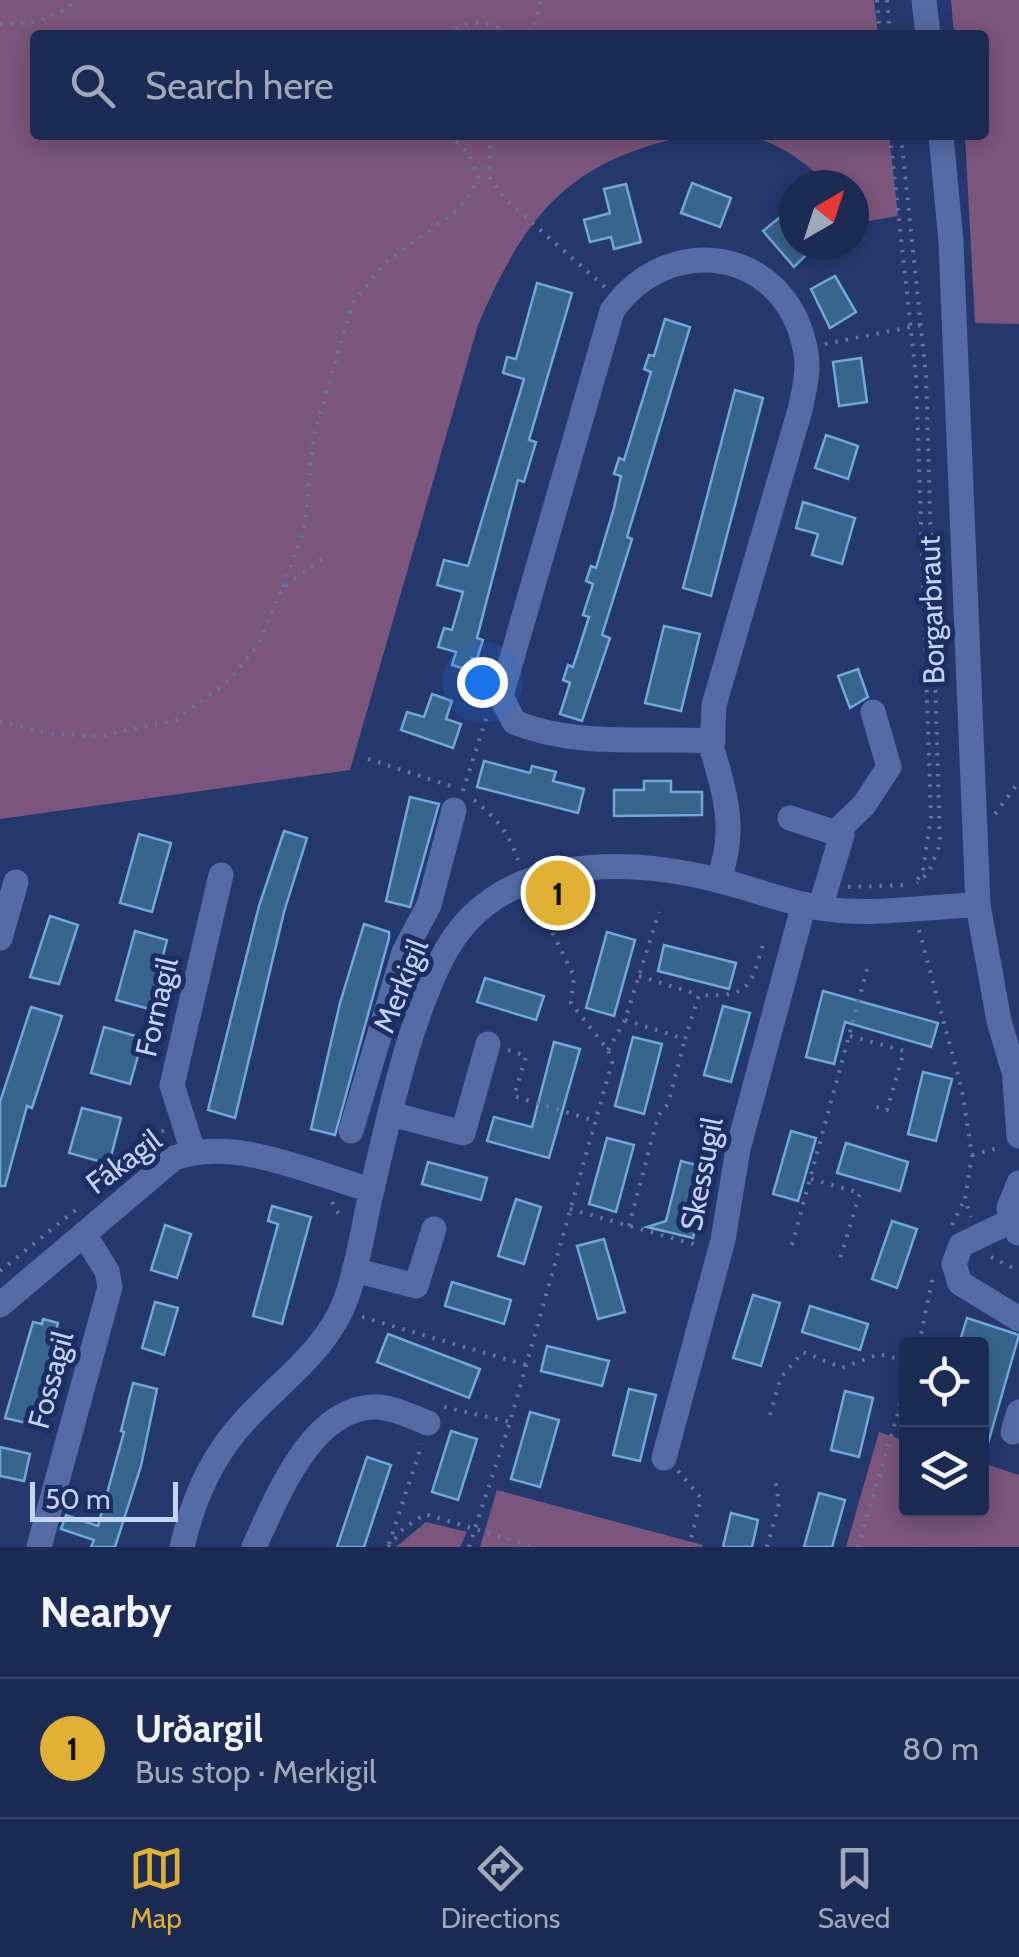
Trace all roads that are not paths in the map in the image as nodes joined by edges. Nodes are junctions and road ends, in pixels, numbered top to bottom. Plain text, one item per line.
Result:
1 (924, 0) edge
2 (927, 30) edge
3 (941, 140) edge
4 (873, 712) dead end
5 (713, 741) junction
6 (458, 800) road end
7 (790, 818) dead end
8 (835, 833) junction
9 (221, 875) dead end
10 (718, 880) junction
11 (16, 882) dead end
12 (978, 905) junction
13 (812, 906) junction
14 (0, 938) edge
15 (381, 1029) junction
16 (413, 1038) junction
17 (488, 1044) road end
18 (1017, 1084) edge
19 (392, 1114) junction
20 (351, 1131) dead end
21 (1016, 1140) edge
22 (192, 1152) junction
23 (1018, 1180) edge
24 (372, 1190) junction
25 (1015, 1228) edge
26 (434, 1230) dead end
27 (84, 1234) junction
28 (354, 1270) junction
29 (0, 1305) edge
30 (1019, 1319) edge
31 (428, 1423) road end
32 (664, 1458) road end
33 (186, 1546) edge
34 (39, 1547) edge
35 (254, 1547) edge

1 - 2 street
3 - 12 street, Borgarbraut
4 - 8 street
5 - 5 street
5 - 10 street
6 - 15 street
7 - 8 street
8 - 13 street, Skessugil
9 - 22 street, Fornagil
10 - 13 street, Merkigil
10 - 16 street, Merkigil
11 - 14 street
12 - 13 street, Merkigil
12 - 18 street, Borgarbraut
13 - 32 street, Skessugil
15 - 16 street
15 - 20 street
16 - 19 street, Merkigil
17 - 19 street
18 - 21 street, Borgarbraut
19 - 24 street, Merkigil
22 - 24 street, Fákagil
22 - 27 street, Fákagil
23 - 25 street
24 - 28 street, Merkigil
25 - 30 street
26 - 28 street
27 - 29 street, Fákagil
27 - 34 street, Fossagil
28 - 33 street, Merkigil
31 - 35 street

